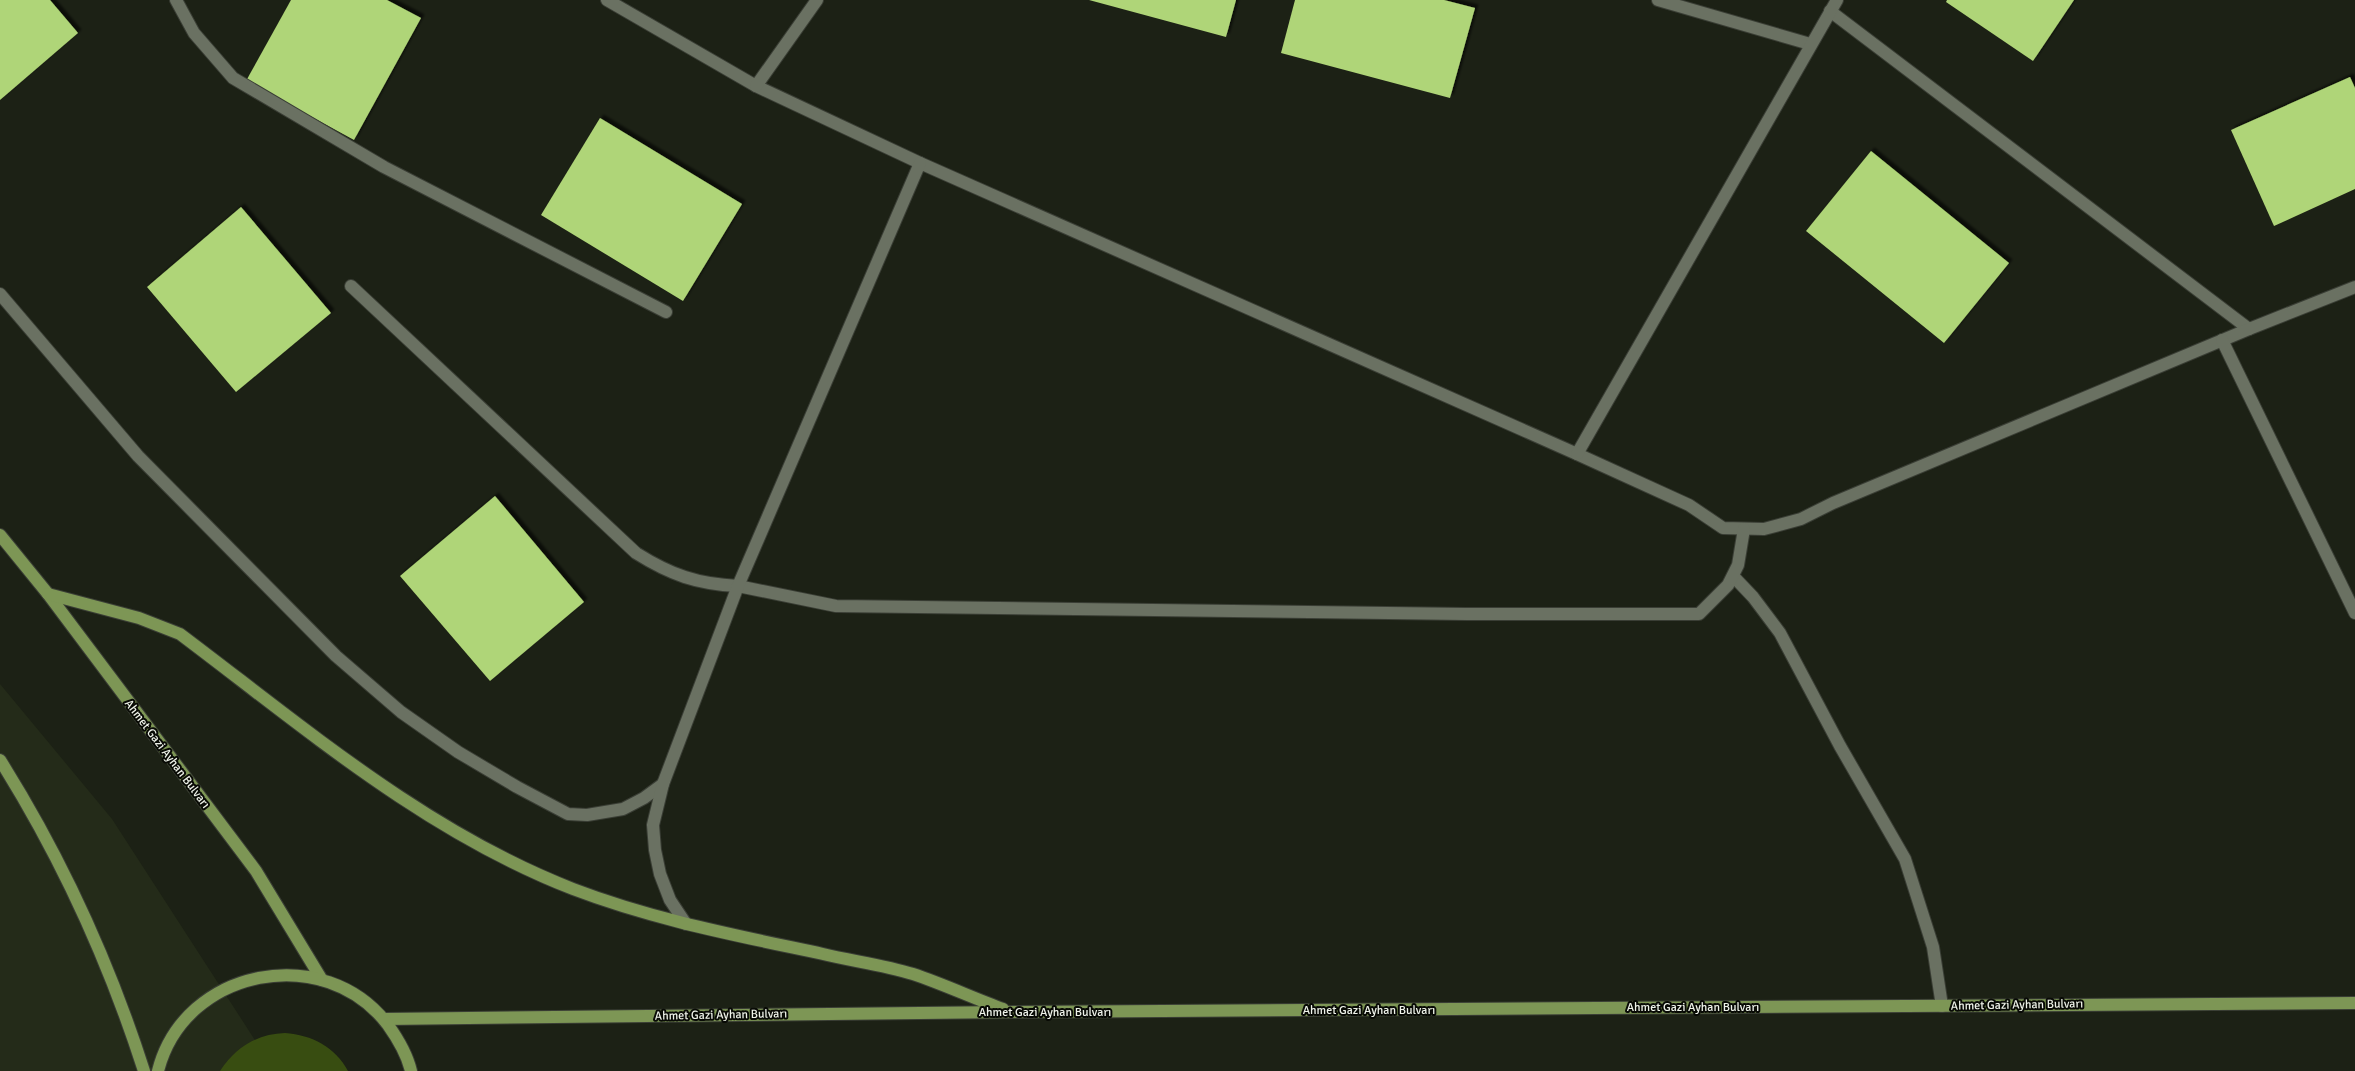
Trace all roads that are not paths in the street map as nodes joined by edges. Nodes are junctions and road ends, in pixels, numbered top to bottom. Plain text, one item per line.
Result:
1 (176, 0) edge
2 (607, 0) edge
3 (817, 0) edge
4 (1658, 0) edge
5 (1837, 0) edge
6 (1830, 11) junction
7 (1810, 44) junction
8 (756, 86) junction
9 (920, 163) junction
10 (351, 286) dead end
11 (2355, 287) edge
12 (0, 294) edge
13 (666, 312) dead end
14 (2249, 329) junction
15 (2222, 340) junction
16 (1577, 454) junction
17 (1744, 529) junction
18 (0, 535) edge
19 (1733, 576) junction
20 (738, 586) junction
21 (48, 594) junction
22 (2355, 612) edge
23 (0, 760) edge
24 (663, 784) junction
25 (686, 924) junction
26 (322, 980) junction
27 (2355, 1003) edge
28 (1942, 1006) junction
29 (1010, 1012) junction
30 (384, 1019) junction
31 (144, 1071) edge
32 (158, 1071) edge
33 (411, 1071) edge

1 - 13 street
2 - 8 street
3 - 8 street
4 - 7 street
5 - 6 street
6 - 7 street
6 - 14 street
7 - 16 street
8 - 9 street
9 - 16 street
9 - 20 street
10 - 20 street
11 - 14 street
12 - 24 street
14 - 15 street
15 - 17 street
15 - 22 street
16 - 17 street
17 - 19 street
18 - 21 main road, Ahmet Gazi Ayhan Bulvarı
19 - 20 street
19 - 28 street
20 - 24 street
21 - 25 main road
21 - 26 main road, Ahmet Gazi Ayhan Bulvarı
23 - 31 main road
24 - 25 street
25 - 29 main road
26 - 30 main road
26 - 32 main road
27 - 28 main road, Ahmet Gazi Ayhan Bulvarı
28 - 29 main road, Ahmet Gazi Ayhan Bulvarı
29 - 30 main road, Ahmet Gazi Ayhan Bulvarı
30 - 33 main road

